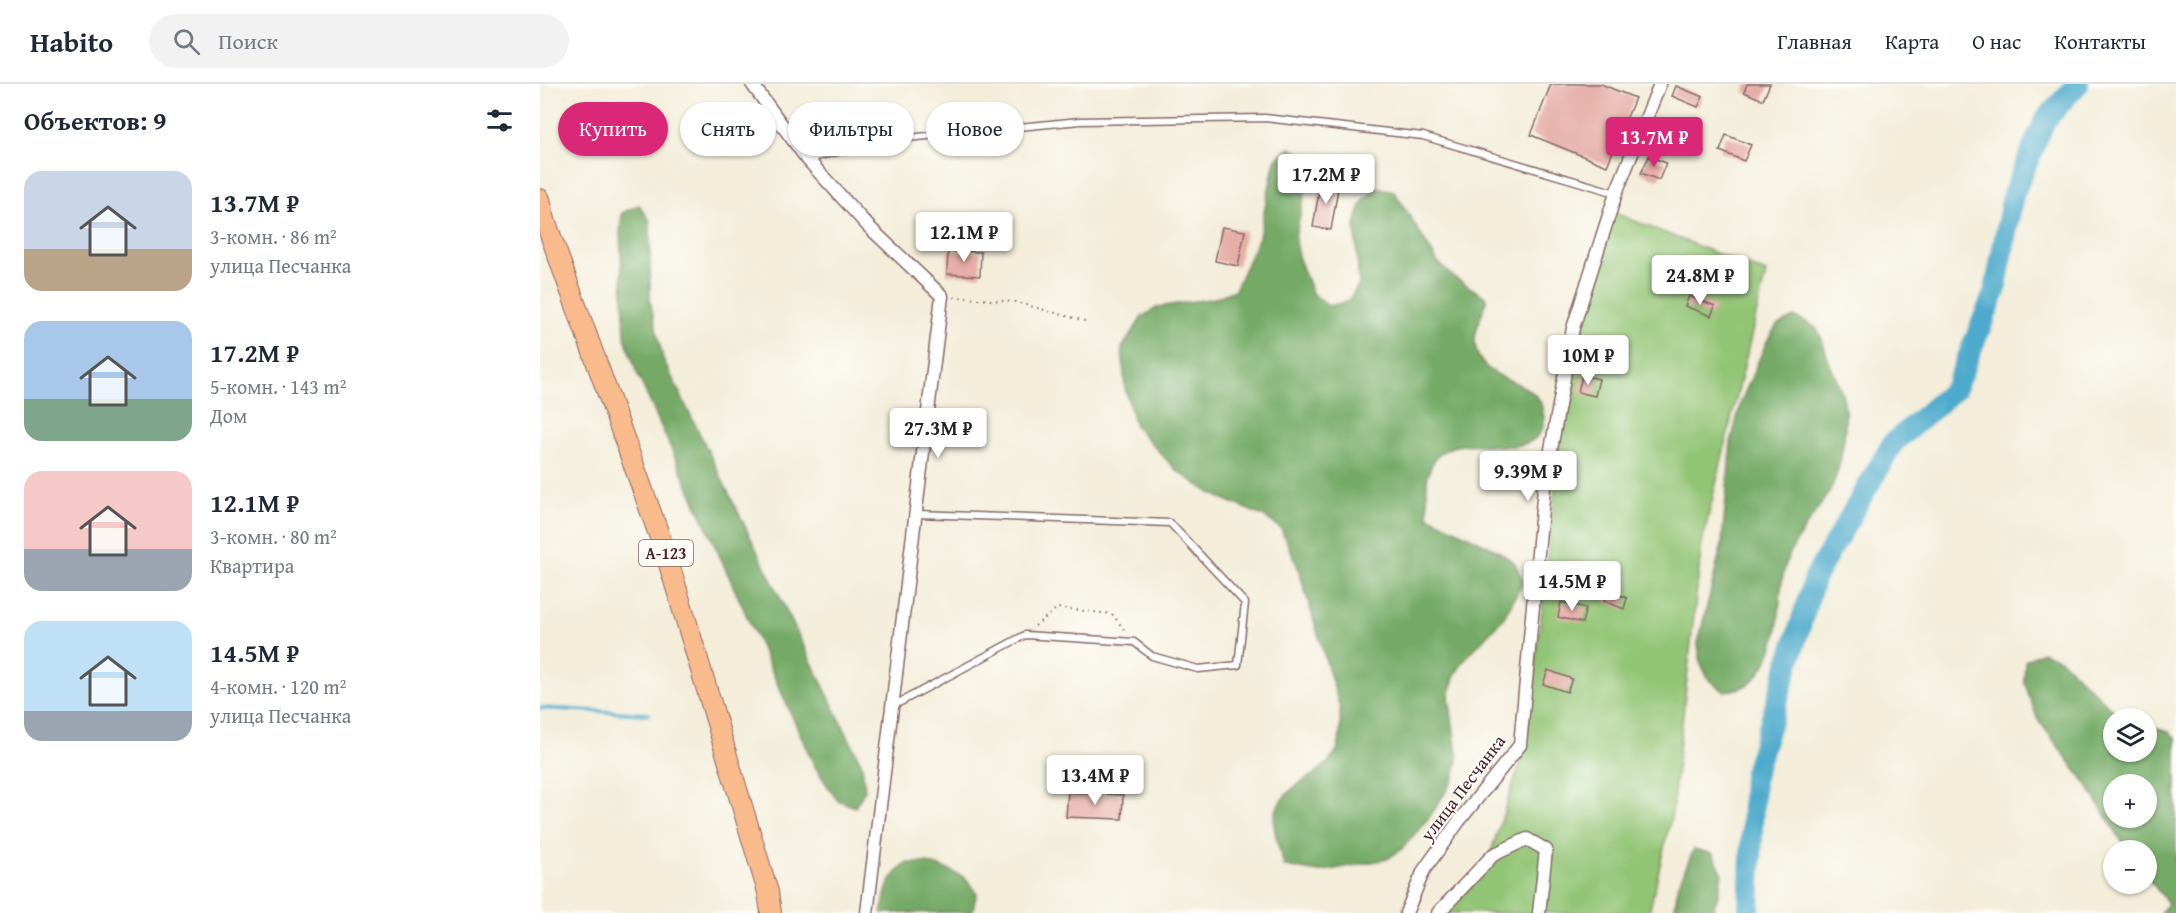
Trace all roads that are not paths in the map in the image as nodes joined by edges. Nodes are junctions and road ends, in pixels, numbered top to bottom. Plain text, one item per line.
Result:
1 (752, 84) edge
2 (1660, 84) edge
3 (807, 159) junction
4 (1616, 193) junction
5 (540, 199) edge
6 (916, 514) junction
7 (892, 706) junction
8 (771, 913) edge
9 (867, 913) edge
10 (1406, 913) edge
11 (1438, 913) edge
12 (1539, 913) edge

1 - 3 street
2 - 4 street, улица Песчанка
3 - 4 lane
3 - 6 street
4 - 10 street, улица Песчанка
5 - 8 main road, А-123
6 - 7 street
6 - 7 lane
7 - 9 street
11 - 12 street

